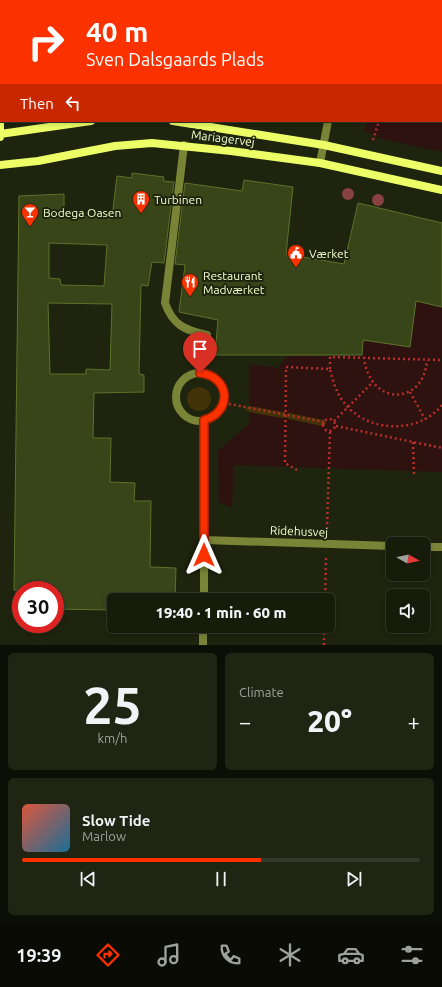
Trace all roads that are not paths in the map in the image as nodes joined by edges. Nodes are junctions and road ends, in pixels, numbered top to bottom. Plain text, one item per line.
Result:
1 (0, 0) edge
2 (84, 122) edge
3 (184, 122) edge
4 (328, 122) edge
5 (207, 124) edge
6 (0, 134) edge
7 (0, 137) edge
8 (184, 145) junction
9 (324, 145) junction
10 (320, 163) junction
11 (0, 165) edge
12 (442, 171) edge
13 (442, 190) edge
14 (207, 335) dead end
15 (204, 420) junction
16 (204, 540) junction
17 (386, 546) edge
18 (430, 547) edge
19 (442, 547) edge
20 (204, 593) edge
21 (203, 633) edge
22 (203, 645) edge

1 - 6 street
2 - 6 street
3 - 5 street, Mariagervej
4 - 9 street
5 - 9 street, Mariagervej
6 - 7 street
8 - 10 street, Mariagervej
8 - 11 street, Mariagervej
8 - 14 street
9 - 10 street
9 - 12 street, Mariagervej
10 - 13 street, Mariagervej
15 - 15 street
15 - 16 street
16 - 17 street, Ridehusvej
16 - 20 street
18 - 19 street
21 - 22 street

